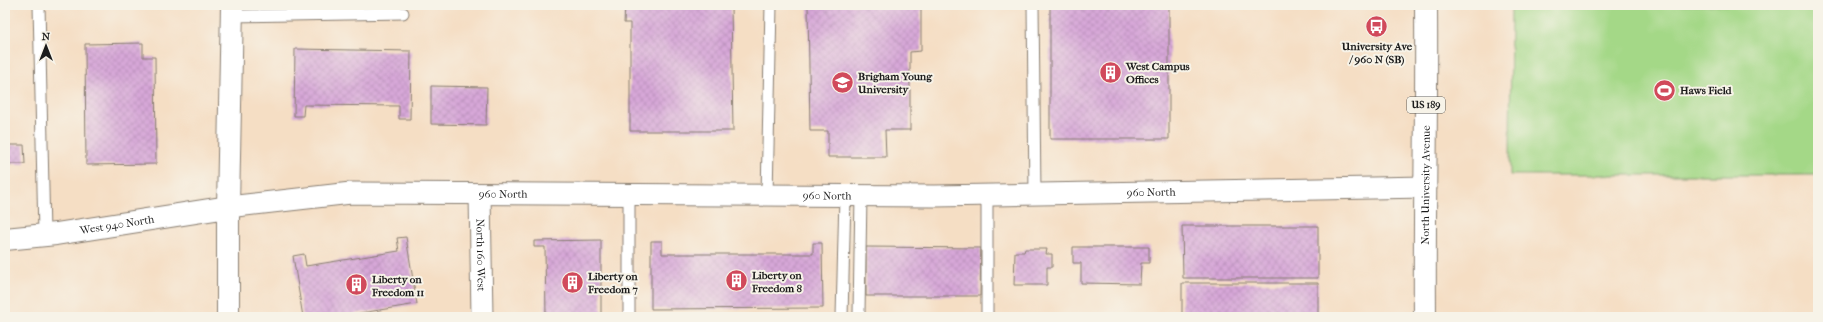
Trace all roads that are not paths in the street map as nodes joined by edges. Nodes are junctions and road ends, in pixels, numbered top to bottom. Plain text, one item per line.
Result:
1 (39, 5) edge
2 (770, 5) edge
3 (1033, 5) edge
4 (1426, 5) edge
5 (232, 10) edge
6 (404, 13) dead end
7 (1426, 187) junction
8 (480, 194) junction
9 (1035, 194) junction
10 (630, 195) junction
11 (767, 195) junction
12 (986, 195) junction
13 (853, 196) junction
14 (228, 207) junction
15 (44, 234) junction
16 (5, 239) edge
17 (859, 313) dead end
18 (987, 313) dead end
19 (228, 317) edge
20 (482, 317) edge
21 (629, 317) edge
22 (842, 317) edge
23 (1425, 317) edge

1 - 15 lane
2 - 11 lane
3 - 9 lane
4 - 7 main road, North University Avenue / US 189
5 - 6 lane
5 - 14 main road
7 - 9 street, 960 North
7 - 23 main road, North University Avenue / US 189
8 - 10 street, 960 North
8 - 14 street, 960 North
8 - 20 street, North 160 West
9 - 12 street, 960 North
10 - 11 street, 960 North
10 - 21 lane
11 - 13 street, 960 North
12 - 13 street, 960 North
12 - 18 lane
13 - 17 lane
13 - 22 lane
14 - 15 main road, West 940 North
14 - 19 main road
15 - 16 main road, West 940 North

